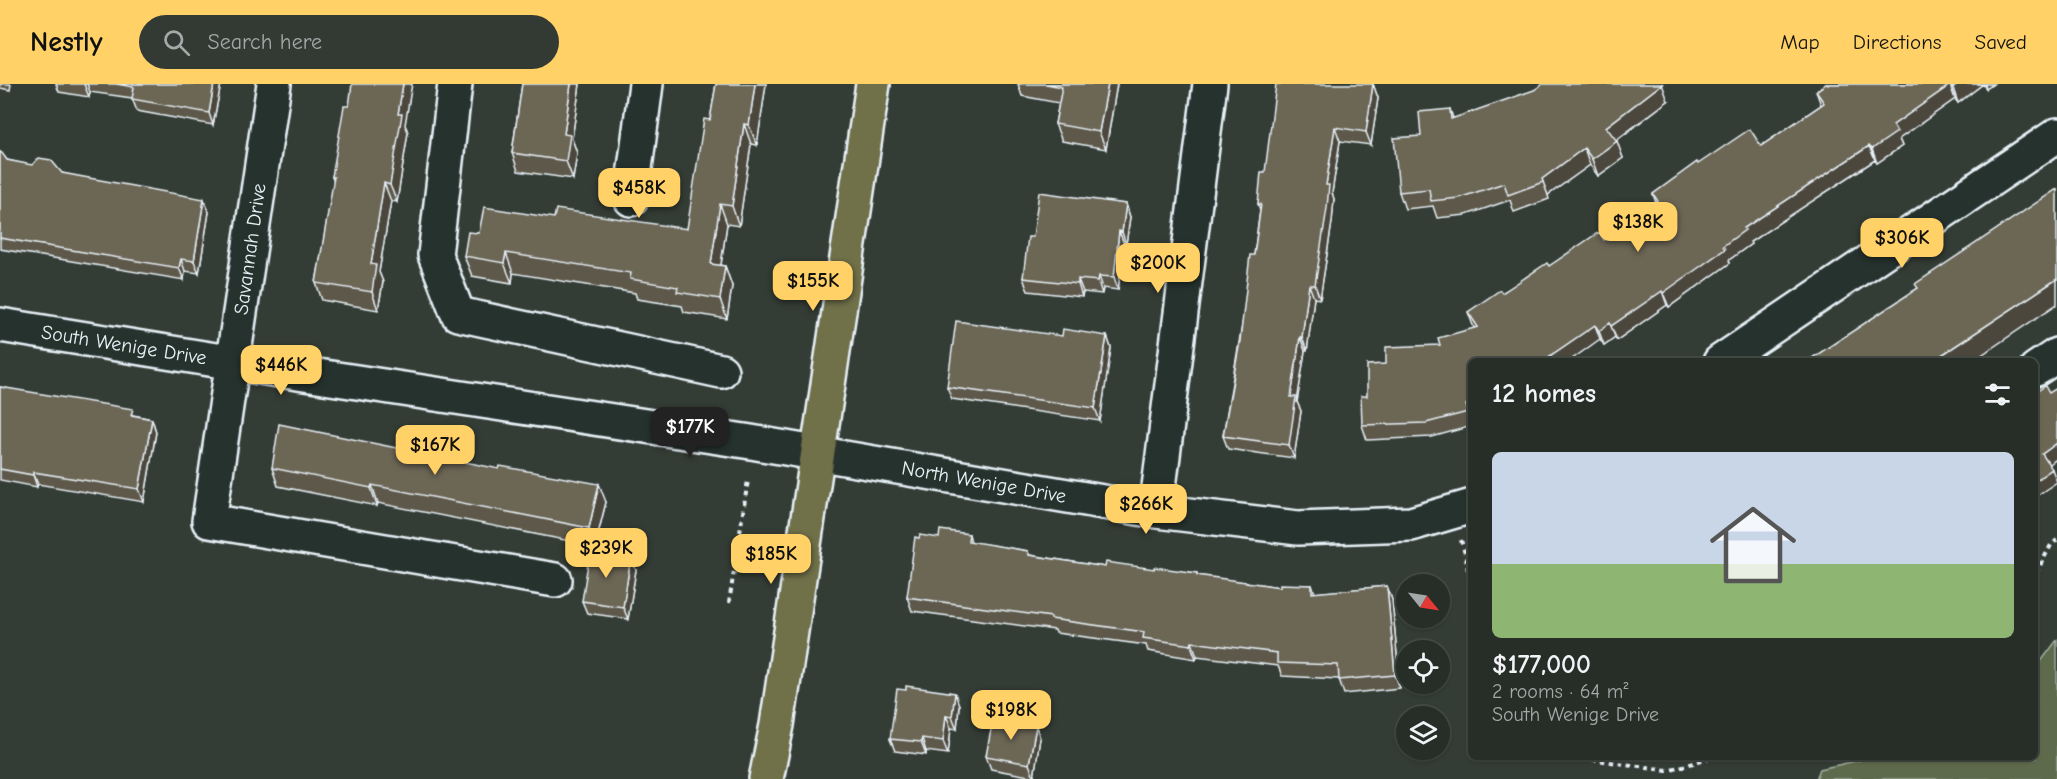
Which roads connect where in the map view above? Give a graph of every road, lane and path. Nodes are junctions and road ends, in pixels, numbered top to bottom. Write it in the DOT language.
graph roads {
  1 [pos="274,84"];
  2 [pos="455,84"];
  3 [pos="646,84"];
  4 [pos="873,84"];
  5 [pos="1210,84"];
  6 [pos="2057,135"];
  7 [pos="631,199"];
  8 [pos="0,325"];
  9 [pos="2057,356"];
  10 [pos="1726,358"];
  11 [pos="234,363"];
  12 [pos="2038,368"];
  13 [pos="721,371"];
  14 [pos="818,453"];
  15 [pos="748,480"];
  16 [pos="1462,509"];
  17 [pos="1156,511"];
  18 [pos="2057,540"];
  19 [pos="2038,569"];
  20 [pos="1468,571"];
  21 [pos="555,580"];
  22 [pos="729,603"];
  23 [pos="1597,760"];
  24 [pos="1702,760"];
  25 [pos="766,779"];
  1 -- 11 [label="street, Savannah Drive"];
  2 -- 13 [label="street"];
  3 -- 7 [label="street"];
  4 -- 14 [label="main road"];
  5 -- 17 [label="street"];
  6 -- 10 [label="street"];
  8 -- 11 [label="street, South Wenige Drive"];
  9 -- 12 [label="street"];
  11 -- 14 [label="street, South Wenige Drive"];
  11 -- 21 [label="street, Savannah Drive"];
  14 -- 17 [label="street, North Wenige Drive"];
  14 -- 25 [label="main road"];
  15 -- 22 [label="path"];
  16 -- 17 [label="street, North Wenige Drive"];
  16 -- 20 [label="path"];
  18 -- 19 [label="path"];
  23 -- 24 [label="path"];
}
